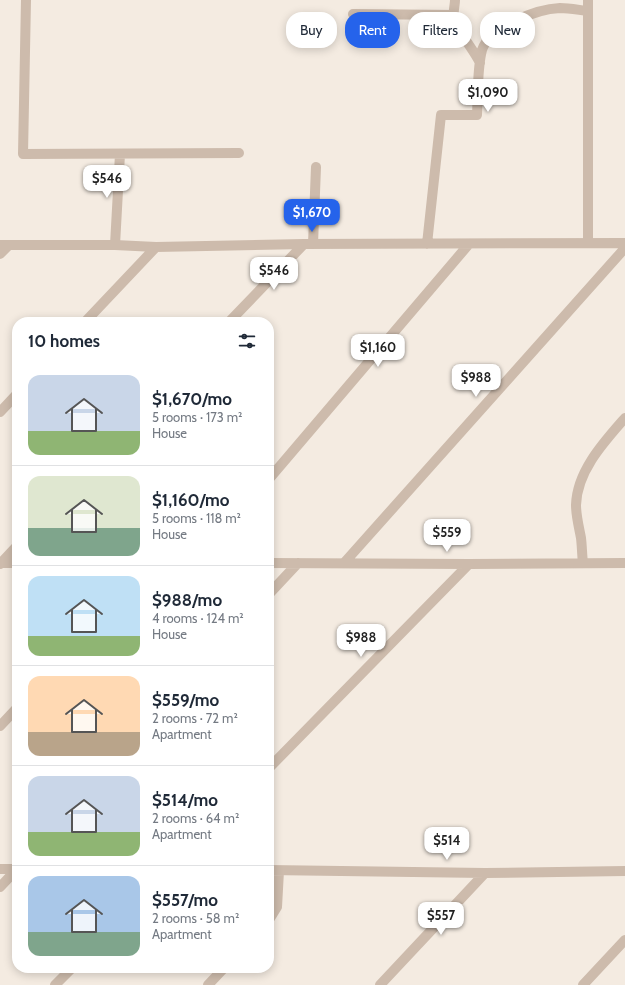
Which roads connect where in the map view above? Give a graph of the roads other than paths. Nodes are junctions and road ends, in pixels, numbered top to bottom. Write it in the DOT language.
graph roads {
  1 [pos="26,0"];
  2 [pos="455,0"];
  3 [pos="588,0"];
  4 [pos="588,11"];
  5 [pos="454,12"];
  6 [pos="472,48"];
  7 [pos="480,63"];
  8 [pos="239,153"];
  9 [pos="120,154"];
  10 [pos="316,167"];
  11 [pos="588,243"];
  12 [pos="625,243"];
  13 [pos="4,244"];
  14 [pos="308,244"];
  15 [pos="427,244"];
  16 [pos="470,244"];
  17 [pos="115,245"];
  18 [pos="156,247"];
  19 [pos="625,248"];
  20 [pos="0,254"];
  21 [pos="90,317"];
  22 [pos="235,317"];
  23 [pos="12,399"];
  24 [pos="0,412"];
  25 [pos="625,418"];
  26 [pos="274,473"];
  27 [pos="12,551"];
  28 [pos="0,563"];
  29 [pos="12,563"];
  30 [pos="274,563"];
  31 [pos="298,563"];
  32 [pos="344,563"];
  33 [pos="583,563"];
  34 [pos="625,563"];
  35 [pos="469,564"];
  36 [pos="274,589"];
  37 [pos="12,713"];
  38 [pos="0,726"];
  39 [pos="274,763"];
  40 [pos="0,869"];
  41 [pos="12,869"];
  42 [pos="274,871"];
  43 [pos="625,871"];
  44 [pos="485,872"];
  45 [pos="12,874"];
  46 [pos="0,887"];
  47 [pos="274,912"];
  48 [pos="625,940"];
  49 [pos="67,973"];
  50 [pos="219,973"];
  51 [pos="55,985"];
  52 [pos="208,985"];
  53 [pos="380,985"];
  54 [pos="583,985"];
  1 -- 9 [label="street"];
  2 -- 5 [label="street"];
  3 -- 4 [label="street"];
  4 -- 7 [label="street"];
  4 -- 11 [label="street"];
  6 -- 7 [label="street"];
  7 -- 15 [label="street"];
  8 -- 9 [label="street"];
  9 -- 17 [label="street"];
  10 -- 14 [label="street"];
  11 -- 12 [label="street"];
  11 -- 16 [label="street"];
  13 -- 17 [label="street"];
  13 -- 20 [label="street"];
  14 -- 15 [label="street"];
  14 -- 18 [label="street"];
  14 -- 22 [label="street"];
  15 -- 16 [label="street"];
  16 -- 26 [label="street"];
  17 -- 18 [label="street"];
  18 -- 21 [label="street"];
  19 -- 32 [label="street"];
  23 -- 24 [label="street"];
  25 -- 33 [label="street"];
  27 -- 28 [label="street"];
  28 -- 29 [label="street"];
  30 -- 31 [label="street"];
  31 -- 32 [label="street"];
  31 -- 36 [label="street"];
  32 -- 35 [label="street"];
  33 -- 34 [label="street"];
  33 -- 35 [label="street"];
  35 -- 39 [label="street"];
  37 -- 38 [label="street"];
  40 -- 41 [label="street"];
  42 -- 44 [label="street"];
  42 -- 47 [label="street"];
  43 -- 44 [label="street"];
  44 -- 53 [label="street"];
  45 -- 46 [label="street"];
  48 -- 54 [label="street"];
  49 -- 51 [label="street"];
  50 -- 52 [label="street"];
}
